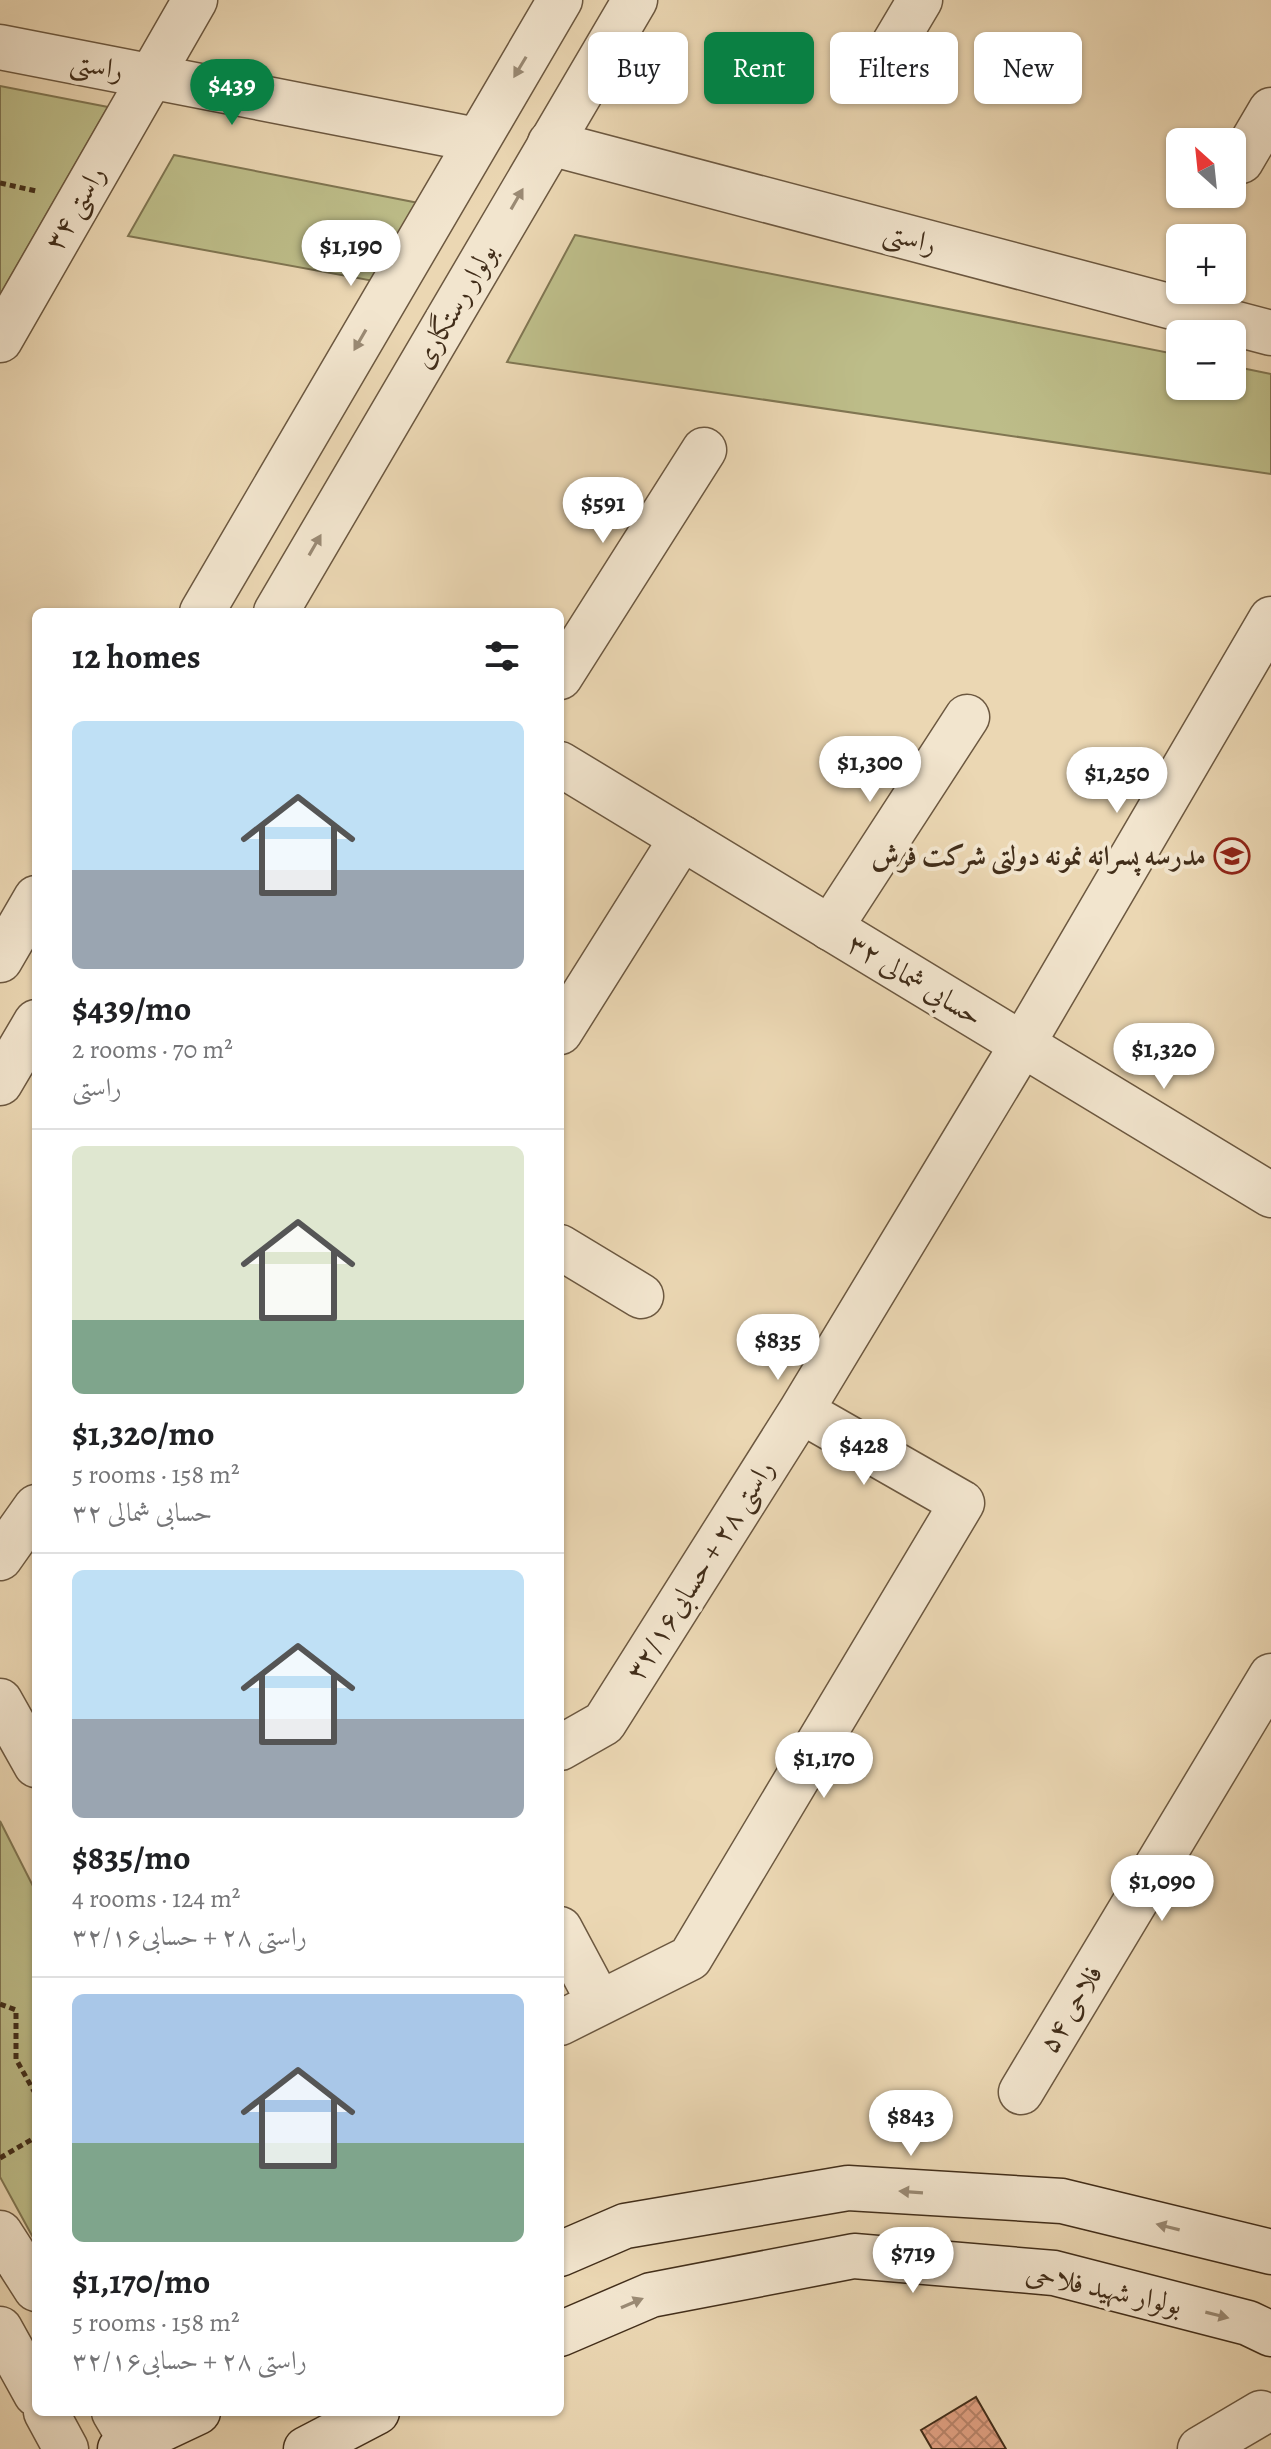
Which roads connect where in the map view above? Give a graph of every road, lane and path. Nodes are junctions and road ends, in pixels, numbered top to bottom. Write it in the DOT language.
graph roads {
  1 [pos="195,0"];
  2 [pos="560,0"];
  3 [pos="635,0"];
  4 [pos="920,0"];
  5 [pos="901,32"];
  6 [pos="0,47"];
  7 [pos="150,77"];
  8 [pos="1271,110"];
  9 [pos="477,140"];
  10 [pos="550,143"];
  11 [pos="1246,152"];
  12 [pos="1271,333"];
  13 [pos="0,340"];
  14 [pos="704,450"];
  15 [pos="204,608"];
  16 [pos="278,608"];
  17 [pos="1271,619"];
  18 [pos="564,671"];
  19 [pos="967,717"];
  20 [pos="564,766"];
  21 [pos="682,838"];
  22 [pos="32,905"];
  23 [pos="830,928"];
  24 [pos="0,960"];
  25 [pos="564,1026"];
  26 [pos="32,1029"];
  27 [pos="1022,1045"];
  28 [pos="0,1083"];
  29 [pos="1271,1195"];
  30 [pos="564,1249"];
  31 [pos="641,1296"];
  32 [pos="801,1411"];
  33 [pos="32,1513"];
  34 [pos="0,1558"];
  35 [pos="1271,1676"];
  36 [pos="0,1701"];
  37 [pos="1258,1727"];
  38 [pos="564,1746"];
  39 [pos="32,1758"];
  40 [pos="564,1936"];
  41 [pos="599,2002"];
  42 [pos="0,2004"];
  43 [pos="564,2021"];
  44 [pos="32,2088"];
  45 [pos="1021,2092"];
  46 [pos="32,2139"];
  47 [pos="0,2158"];
  48 [pos="564,2252"];
  49 [pos="1271,2252"];
  50 [pos="0,2329"];
  51 [pos="564,2332"];
  52 [pos="1271,2334"];
  53 [pos="32,2387"];
  54 [pos="1261,2413"];
  55 [pos="48,2416"];
  56 [pos="187,2416"];
  57 [pos="369,2416"];
  58 [pos="126,2438"];
  59 [pos="66,2449"];
  60 [pos="306,2449"];
  61 [pos="1200,2449"];
  1 -- 7 [label="street, راستی ۳۴"];
  2 -- 9 [label="street, one-way"];
  3 -- 10 [label="street, بولوار رستگاری"];
  4 -- 5 [label="street"];
  6 -- 7 [label="street, راستی"];
  7 -- 9 [label="street, راستی"];
  7 -- 13 [label="street, راستی ۳۴"];
  8 -- 11 [label="street"];
  9 -- 15 [label="street, one-way"];
  10 -- 12 [label="street, راستی"];
  16 -- 10 [label="street, بولوار رستگاری, one-way"];
  14 -- 18 [label="street"];
  17 -- 27 [label="street, راستی ۲۸ + حسابی۳۲/۱۶"];
  19 -- 23 [label="street"];
  20 -- 21 [label="street, حسابی شمالی ۳۲"];
  21 -- 23 [label="street, حسابی شمالی ۳۲"];
  21 -- 25 [label="street"];
  22 -- 24 [label="street"];
  23 -- 27 [label="street, حسابی شمالی ۳۲"];
  26 -- 28 [label="street"];
  27 -- 29 [label="street, حسابی شمالی ۳۲"];
  27 -- 32 [label="street, راستی ۲۸ + حسابی۳۲/۱۶"];
  30 -- 31 [label="street"];
  32 -- 38 [label="street, راستی ۲۸ + حسابی۳۲/۱۶"];
  32 -- 41 [label="street"];
  33 -- 34 [label="street"];
  35 -- 37 [label="street, فلاحی ۵۴"];
  36 -- 39 [label="street"];
  37 -- 45 [label="street, فلاحی ۵۴"];
  40 -- 41 [label="street"];
  41 -- 43 [label="street"];
  42 -- 44 [label="path"];
  46 -- 47 [label="path"];
  49 -- 48 [label="street, one-way"];
  50 -- 53 [label="street"];
  51 -- 52 [label="street, بولوار شهید فلاحی, one-way"];
  54 -- 61 [label="street"];
  55 -- 59 [label="street"];
  56 -- 58 [label="street"];
  57 -- 60 [label="street"];
}
